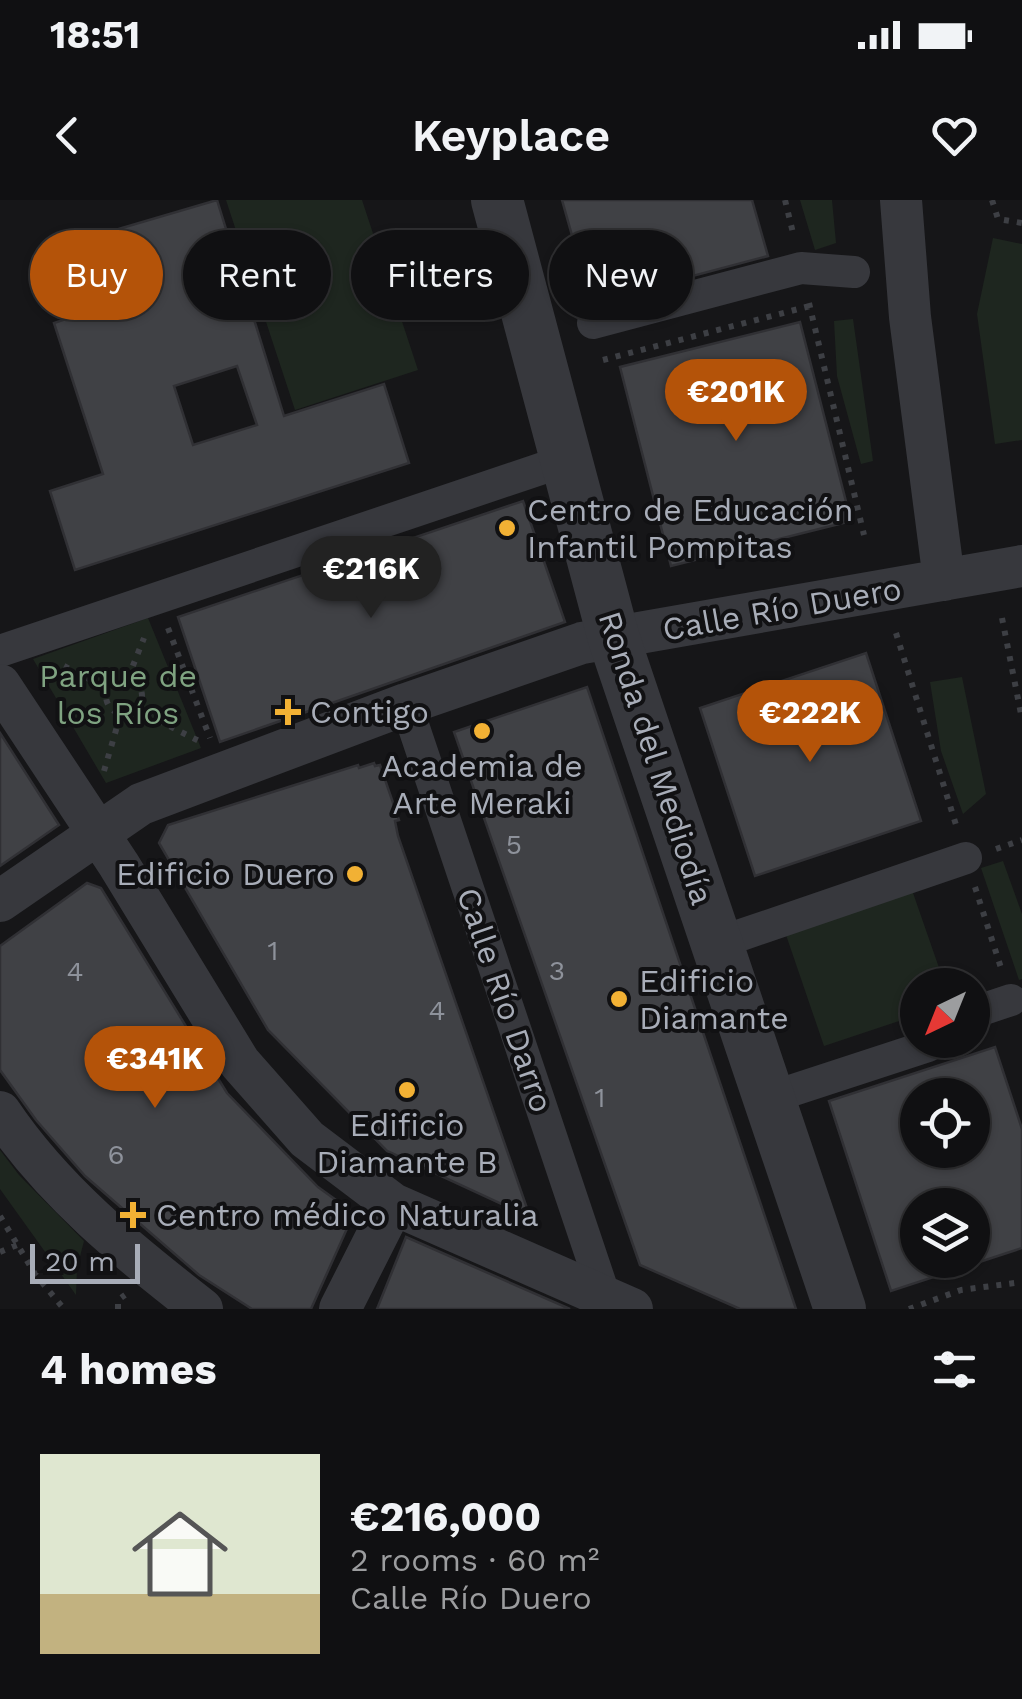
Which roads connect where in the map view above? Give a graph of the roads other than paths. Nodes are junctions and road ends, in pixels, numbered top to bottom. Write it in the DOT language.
graph roads {
  1 [pos="497,200"];
  2 [pos="901,200"];
  3 [pos="854,272"];
  4 [pos="593,323"];
  5 [pos="567,460"];
  6 [pos="1022,566"];
  7 [pos="944,580"];
  8 [pos="614,639"];
  9 [pos="0,651"];
  10 [pos="0,684"];
  11 [pos="406,704"];
  12 [pos="98,832"];
  13 [pos="966,858"];
  14 [pos="0,901"];
  15 [pos="738,936"];
  16 [pos="1011,1000"];
  17 [pos="990,1007"];
  18 [pos="900,1055"];
  19 [pos="769,1098"];
  20 [pos="0,1112"];
  21 [pos="393,1204"];
  22 [pos="619,1303"];
  23 [pos="202,1309"];
  24 [pos="340,1309"];
  25 [pos="840,1309"];
  1 -- 5 [label="street, Ronda del Mediodía"];
  2 -- 7 [label="street"];
  3 -- 4 [label="street"];
  5 -- 8 [label="street, Ronda del Mediodía"];
  5 -- 9 [label="street"];
  6 -- 7 [label="street, Calle Río Duero"];
  7 -- 8 [label="street, Calle Río Duero"];
  8 -- 11 [label="street, Calle Río Duero"];
  8 -- 19 [label="street, Ronda del Mediodía"];
  10 -- 12 [label="street"];
  11 -- 12 [label="street, Calle Río Duero"];
  11 -- 22 [label="street, Calle Río Darro"];
  12 -- 14 [label="street, Calle Río Duero"];
  12 -- 21 [label="street"];
  13 -- 15 [label="street"];
  16 -- 17 [label="street"];
  18 -- 19 [label="street"];
  19 -- 25 [label="street, Ronda del Mediodía"];
  20 -- 23 [label="street"];
  21 -- 22 [label="street"];
  21 -- 24 [label="street"];
}
